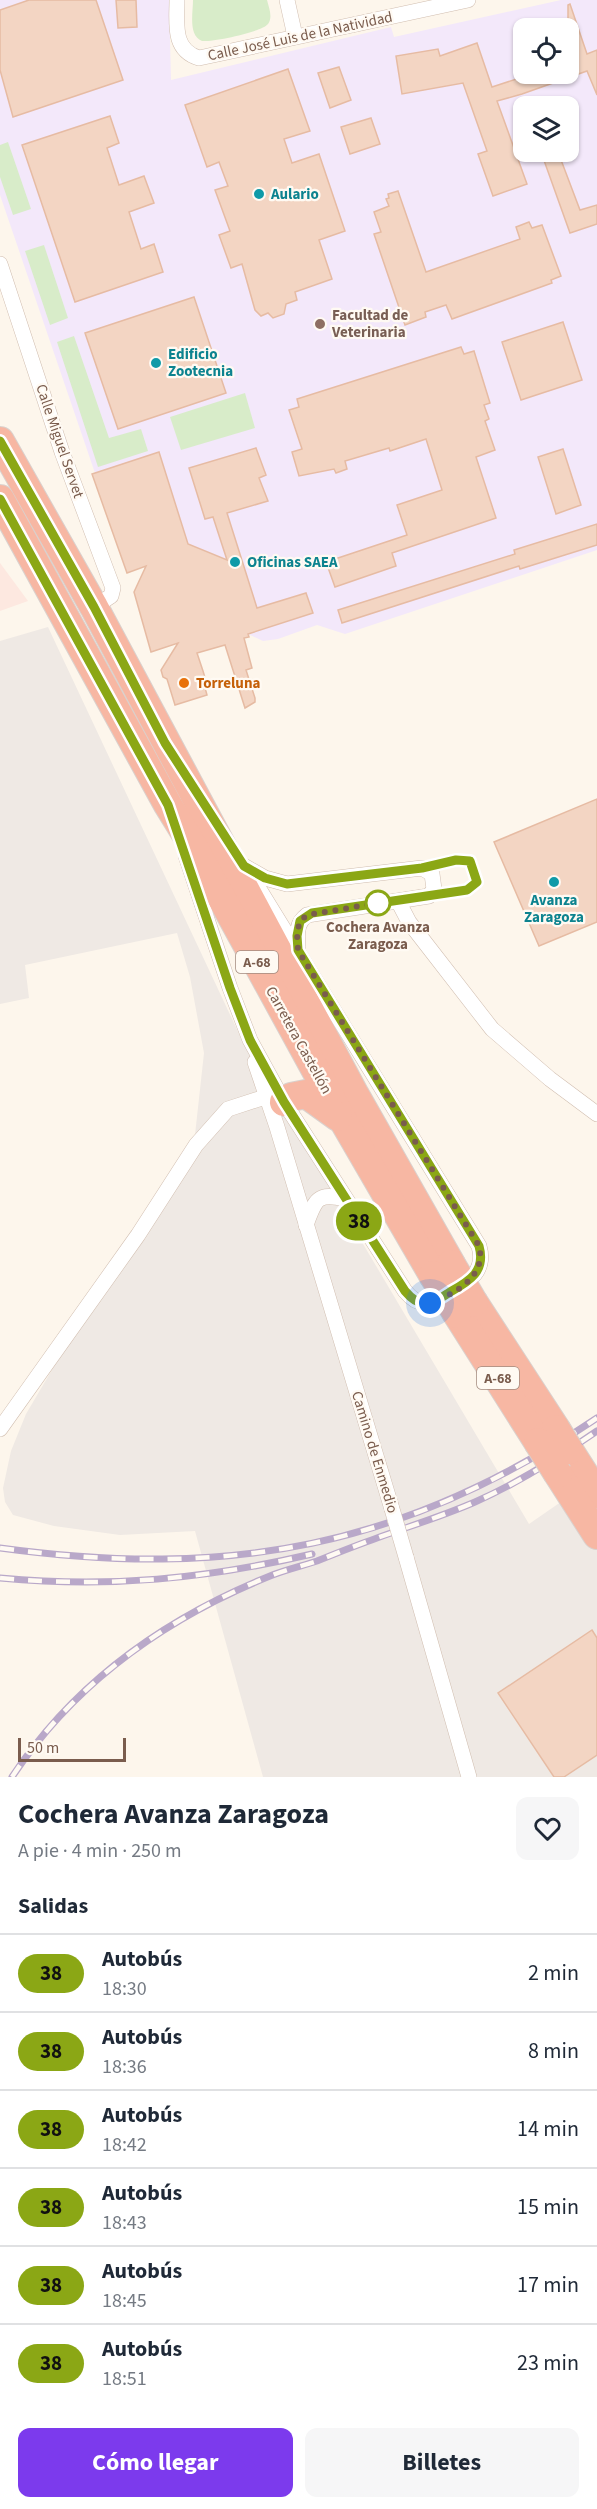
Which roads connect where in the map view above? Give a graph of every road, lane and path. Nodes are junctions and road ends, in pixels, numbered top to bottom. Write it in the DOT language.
graph roads {
  1 [pos="177,0"];
  2 [pos="287,0"];
  3 [pos="468,0"];
  4 [pos="295,36"];
  5 [pos="0,264"];
  6 [pos="0,441"];
  7 [pos="0,499"];
  8 [pos="94,607"];
  9 [pos="165,743"];
  10 [pos="168,805"];
  11 [pos="244,866"];
  12 [pos="398,901"];
  13 [pos="298,950"];
  14 [pos="275,1109"];
  15 [pos="597,1114"];
  16 [pos="343,1120"];
  17 [pos="345,1199"];
  18 [pos="306,1225"];
  19 [pos="442,1270"];
  20 [pos="0,1429"];
  21 [pos="568,1469"];
  22 [pos="597,1494"];
  23 [pos="597,1535"];
  24 [pos="469,1777"];
  1 -- 4 [label="street, Calle José Luis de la Natividad"];
  2 -- 4 [label="street"];
  3 -- 4 [label="street, Calle José Luis de la Natividad"];
  5 -- 8 [label="street, Calle Miguel Servet"];
  6 -- 8 [label="highway, Carretera Castellón / A-68"];
  7 -- 10 [label="highway, Carretera Castellón / A-68"];
  8 -- 9 [label="highway, Carretera Castellón / A-68"];
  9 -- 11 [label="street, Carretera Castellón"];
  9 -- 19 [label="highway, Carretera Castellón / A-68"];
  10 -- 14 [label="street, Camino de Enmedio"];
  10 -- 16 [label="highway, Carretera Castellón / A-68"];
  11 -- 12 [label="street"];
  11 -- 13 [label="street, Carretera Castellón"];
  12 -- 13 [label="street"];
  12 -- 15 [label="street"];
  13 -- 17 [label="street, Carretera Castellón"];
  14 -- 16 [label="highway"];
  14 -- 17 [label="street, Carretera Castellón"];
  14 -- 18 [label="street, Camino de Enmedio"];
  14 -- 20 [label="street"];
  16 -- 19 [label="highway, Carretera Castellón / A-68"];
  17 -- 18 [label="street"];
  18 -- 24 [label="street, Camino de Enmedio, bridge"];
  19 -- 21 [label="highway, Carretera Castellón / A-68, bridge"];
  21 -- 22 [label="highway, Carretera Castellón / A-68"];
  21 -- 23 [label="highway, Carretera Castellón / A-68"];
}
